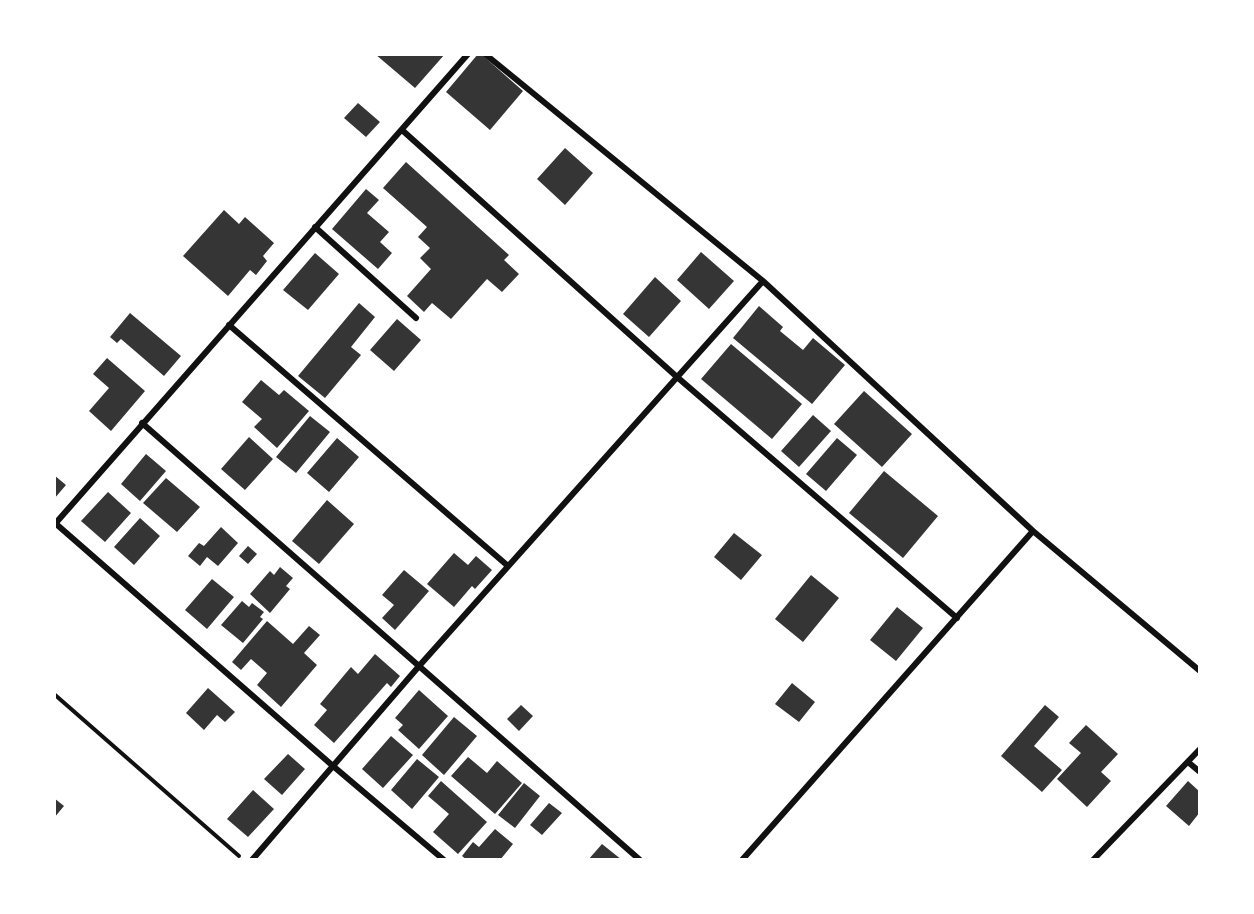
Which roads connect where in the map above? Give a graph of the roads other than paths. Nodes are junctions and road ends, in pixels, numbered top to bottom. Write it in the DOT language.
graph roads {
  1 [pos="468,54"];
  2 [pos="484,54"];
  3 [pos="402,130"];
  4 [pos="315,227"];
  5 [pos="763,281"];
  6 [pos="416,318"];
  7 [pos="229,325"];
  8 [pos="677,377"];
  9 [pos="142,423"];
  10 [pos="55,524"];
  11 [pos="1033,531"];
  12 [pos="508,566"];
  13 [pos="957,618"];
  14 [pos="420,665"];
  15 [pos="1200,671"];
  16 [pos="1200,749"];
  17 [pos="1188,762"];
  18 [pos="333,766"];
  19 [pos="1200,772"];
  20 [pos="252,860"];
  21 [pos="444,860"];
  22 [pos="640,860"];
  23 [pos="742,860"];
  24 [pos="1093,860"];
  1 -- 3 [label="street"];
  2 -- 5 [label="street"];
  3 -- 4 [label="street"];
  3 -- 8 [label="street"];
  4 -- 6 [label="street"];
  4 -- 7 [label="street"];
  5 -- 8 [label="street"];
  5 -- 11 [label="street"];
  7 -- 9 [label="street"];
  7 -- 12 [label="street"];
  8 -- 12 [label="street"];
  8 -- 13 [label="street"];
  9 -- 10 [label="street"];
  9 -- 14 [label="street"];
  10 -- 18 [label="street"];
  11 -- 13 [label="street"];
  11 -- 15 [label="street"];
  12 -- 14 [label="street"];
  13 -- 23 [label="street"];
  14 -- 18 [label="street"];
  14 -- 22 [label="street"];
  16 -- 17 [label="street"];
  17 -- 19 [label="street"];
  17 -- 24 [label="street"];
  18 -- 20 [label="street"];
  18 -- 21 [label="street"];
}
